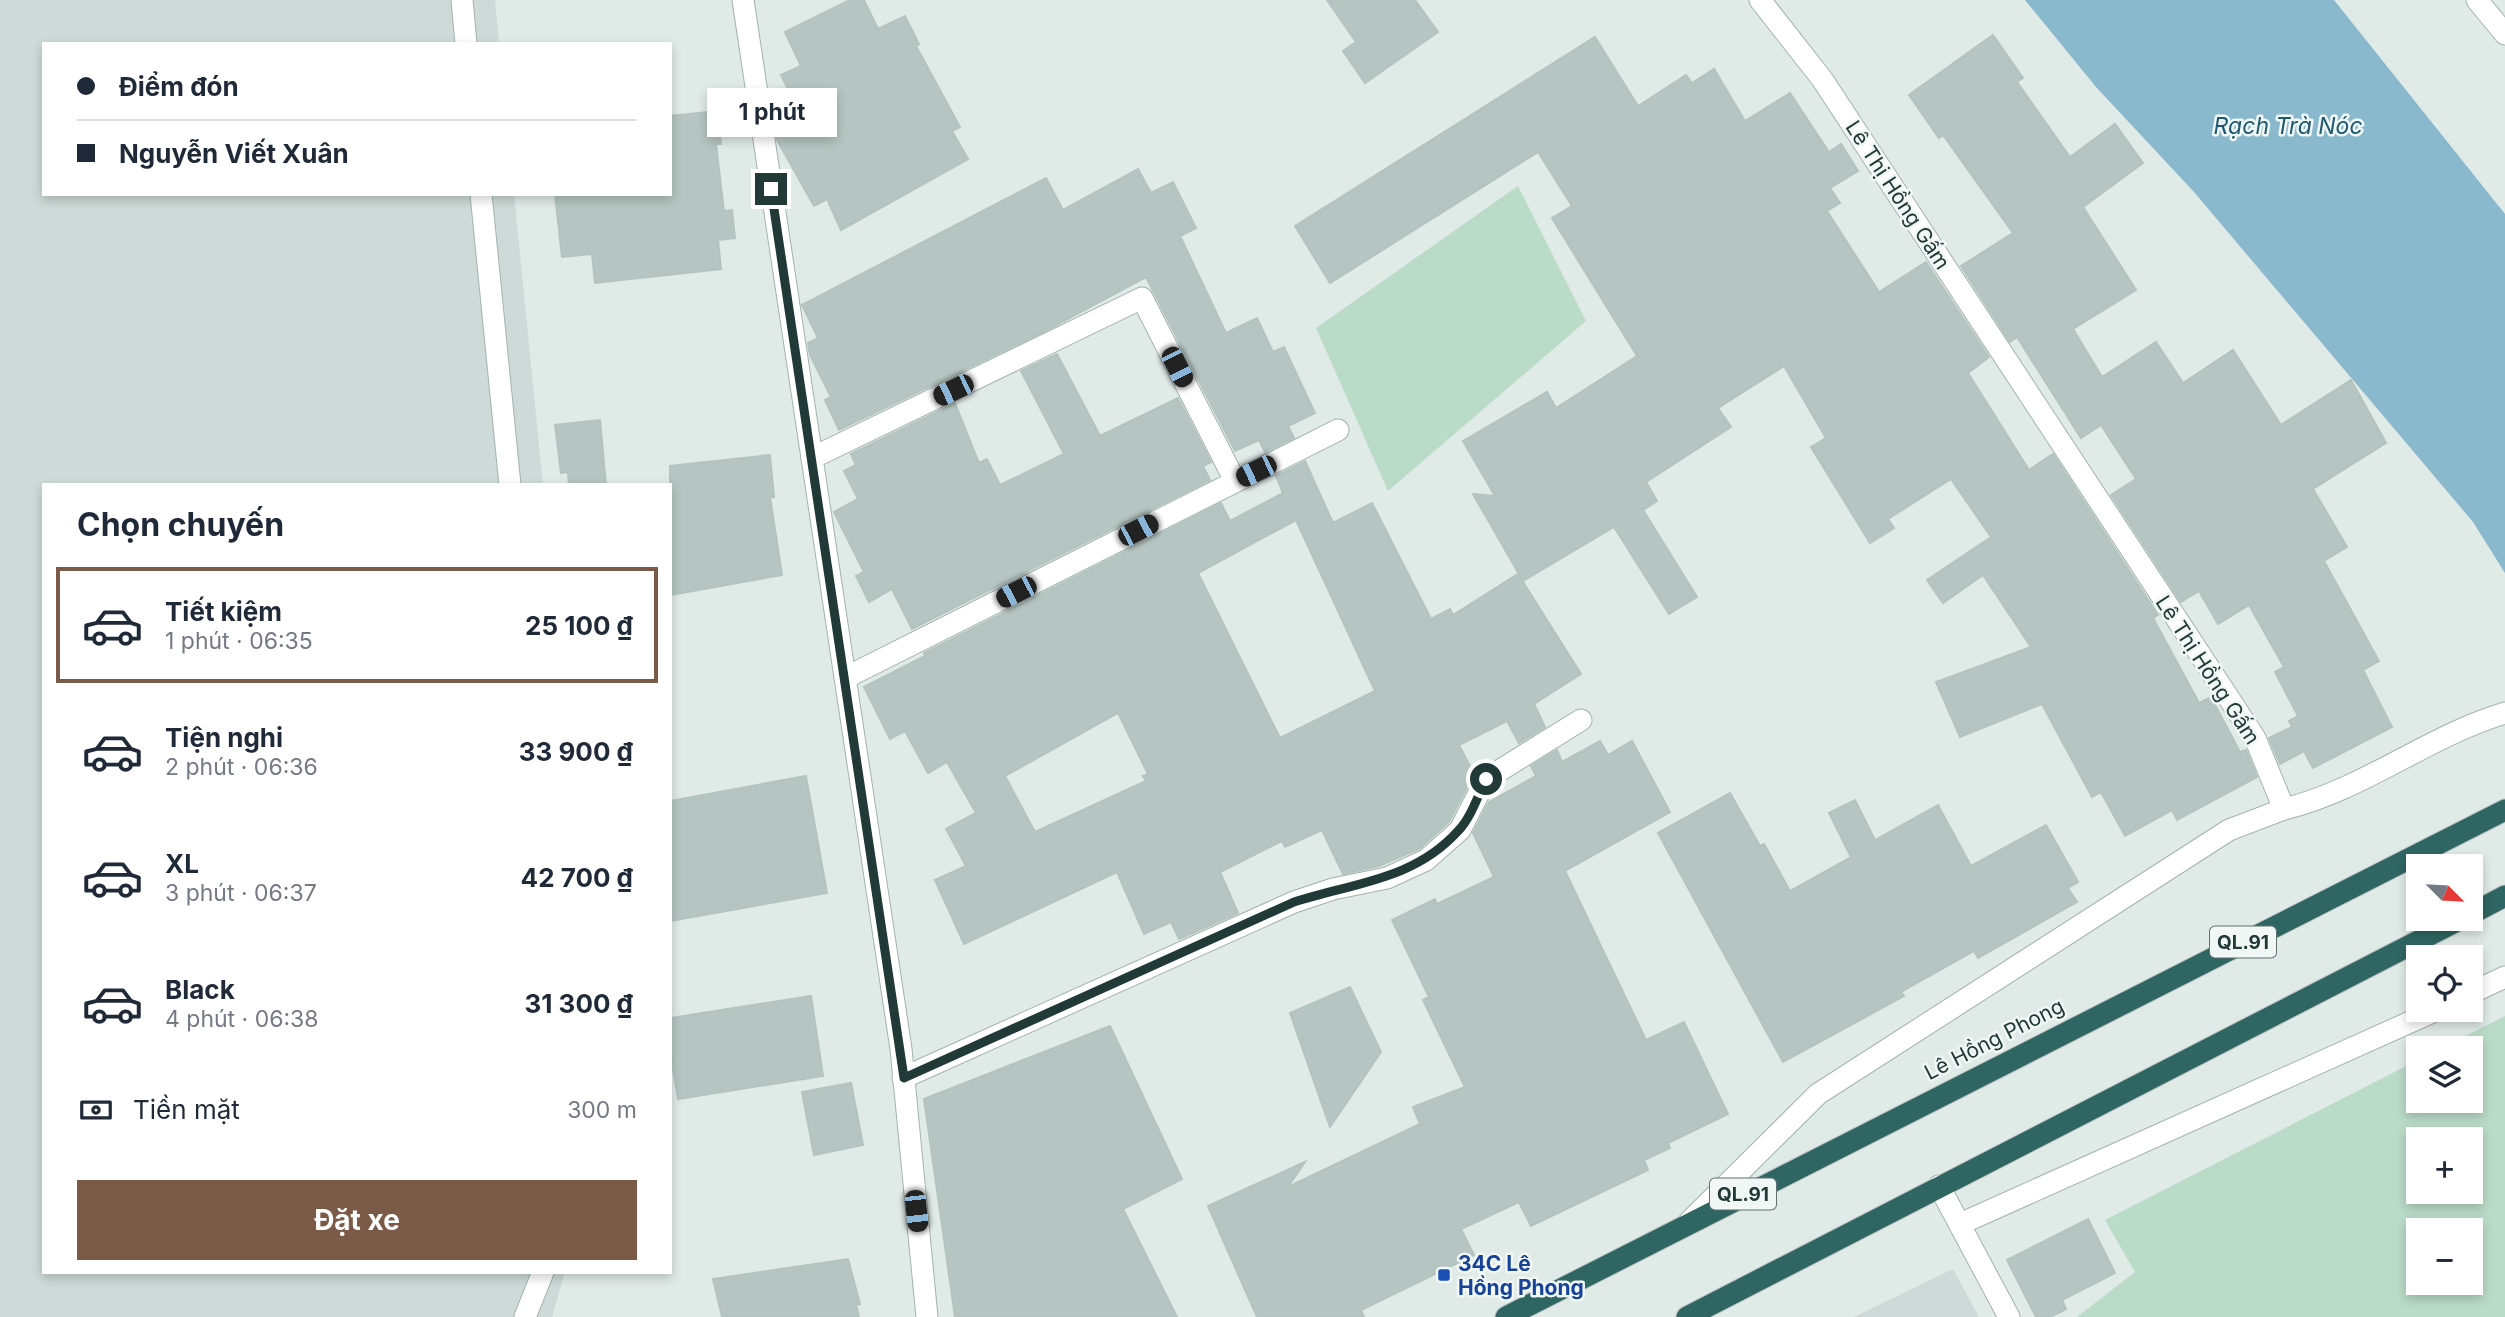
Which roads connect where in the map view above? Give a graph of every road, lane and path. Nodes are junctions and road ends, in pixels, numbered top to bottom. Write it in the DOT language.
graph roads {
  1 [pos="462,0"];
  2 [pos="743,0"];
  3 [pos="1760,0"];
  4 [pos="2477,0"];
  5 [pos="2505,34"];
  6 [pos="466,42"];
  7 [pos="481,196"];
  8 [pos="1338,430"];
  9 [pos="812,458"];
  10 [pos="1235,481"];
  11 [pos="510,483"];
  12 [pos="845,678"];
  13 [pos="2505,713"];
  14 [pos="1581,720"];
  15 [pos="2284,809"];
  16 [pos="2505,810"];
  17 [pos="2505,896"];
  18 [pos="2483,908"];
  19 [pos="2437,931"];
  20 [pos="2505,977"];
  21 [pos="2483,987"];
  22 [pos="2410,1022"];
  23 [pos="904,1078"];
  24 [pos="1939,1186"];
  25 [pos="1688,1223"];
  26 [pos="1960,1224"];
  27 [pos="542,1274"];
  28 [pos="525,1317"];
  29 [pos="927,1317"];
  30 [pos="1506,1317"];
  31 [pos="1687,1317"];
  32 [pos="2009,1317"];
  1 -- 6 [label="street"];
  2 -- 9 [label="street"];
  3 -- 15 [label="street, Lê Thị Hồng Gấm"];
  4 -- 5 [label="street"];
  7 -- 11 [label="street"];
  8 -- 10 [label="street"];
  9 -- 10 [label="street"];
  9 -- 12 [label="street"];
  10 -- 12 [label="street"];
  12 -- 23 [label="street"];
  13 -- 15 [label="street"];
  14 -- 23 [label="street"];
  15 -- 25 [label="street"];
  16 -- 25 [label="highway, Lê Hồng Phong / QL.91"];
  17 -- 18 [label="highway"];
  19 -- 24 [label="highway"];
  20 -- 21 [label="street"];
  22 -- 26 [label="street"];
  23 -- 29 [label="street"];
  24 -- 26 [label="street"];
  24 -- 31 [label="highway"];
  25 -- 30 [label="highway, Lê Hồng Phong / QL.91"];
  26 -- 32 [label="street"];
  27 -- 28 [label="street"];
}
